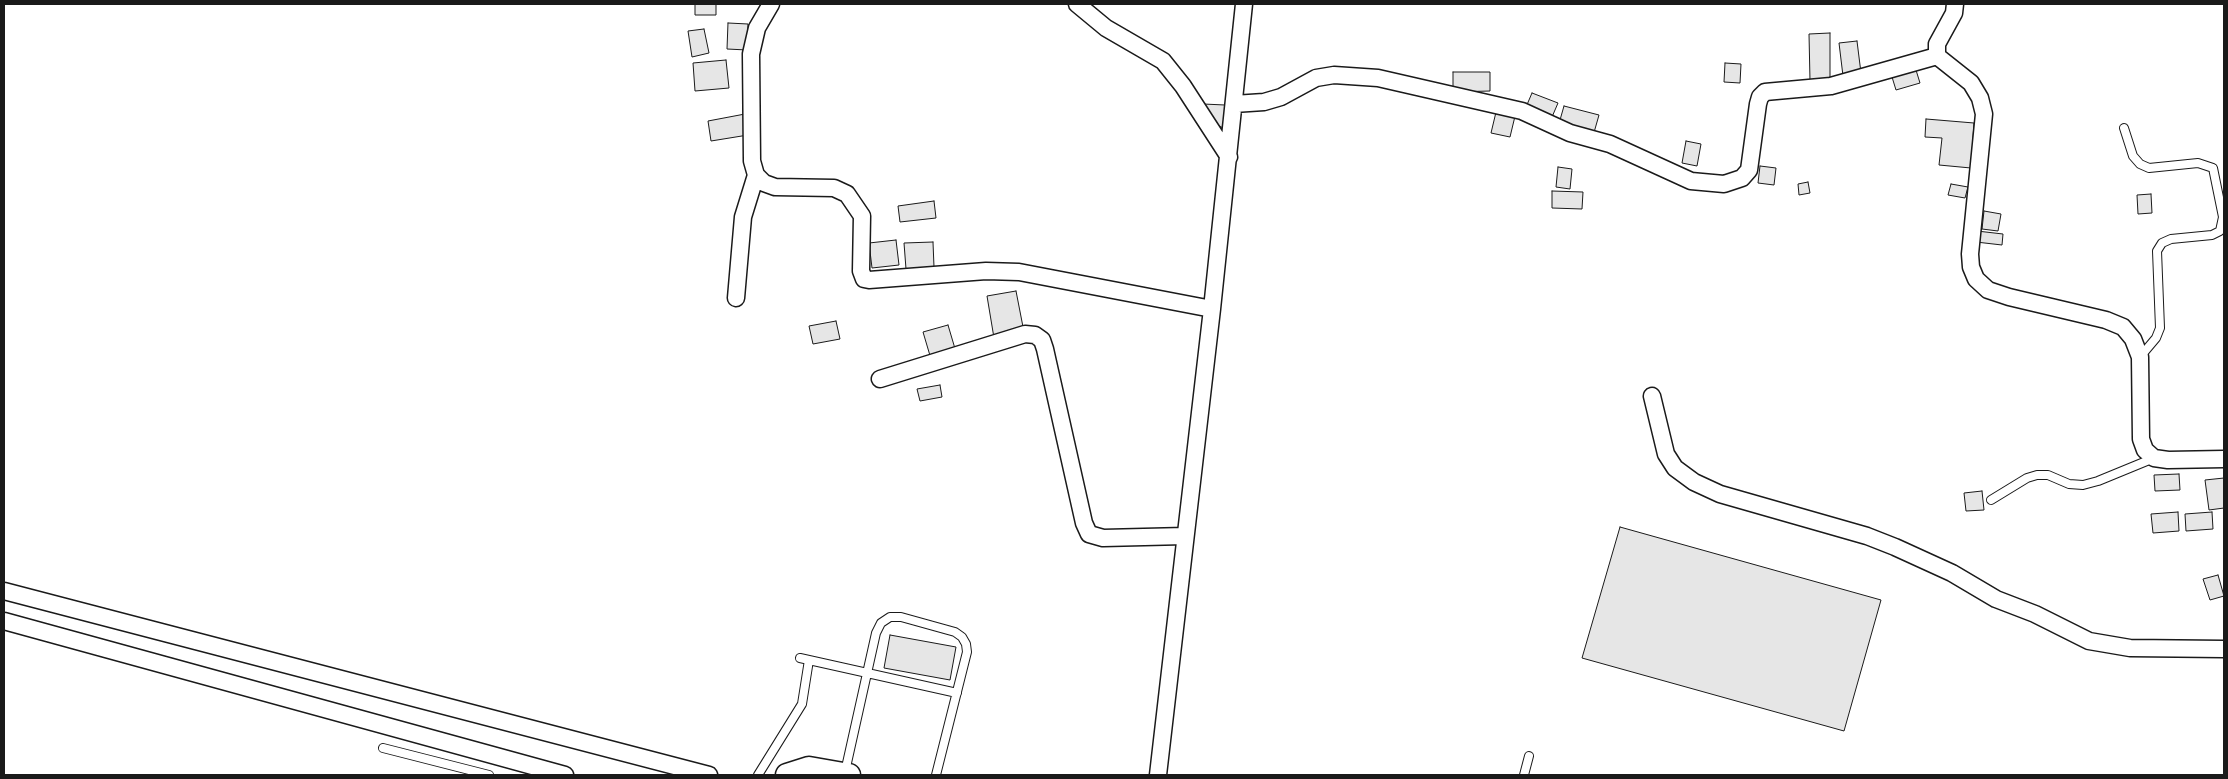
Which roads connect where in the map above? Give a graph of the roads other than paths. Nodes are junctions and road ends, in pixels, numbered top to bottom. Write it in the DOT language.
graph roads {
  1 [pos="771,4"];
  2 [pos="1077,4"];
  3 [pos="1244,4"];
  4 [pos="1955,4"];
  5 [pos="1937,56"];
  6 [pos="1234,104"];
  7 [pos="2124,128"];
  8 [pos="1228,157"];
  9 [pos="756,176"];
  10 [pos="736,298"];
  11 [pos="1212,309"];
  12 [pos="2140,357"];
  13 [pos="880,379"];
  14 [pos="1652,396"];
  15 [pos="2154,458"];
  16 [pos="2224,459"];
  17 [pos="1991,500"];
  18 [pos="1185,536"];
  19 [pos="4,591"];
  20 [pos="4,620"];
  21 [pos="2224,649"];
  22 [pos="800,658"];
  23 [pos="809,660"];
  24 [pos="866,672"];
  25 [pos="957,693"];
  26 [pos="384,748"];
  27 [pos="1529,756"];
  28 [pos="489,775"];
  29 [pos="565,775"];
  30 [pos="708,775"];
  31 [pos="758,775"];
  32 [pos="787,775"];
  33 [pos="847,775"];
  34 [pos="936,775"];
  35 [pos="1158,775"];
  36 [pos="1524,775"];
  1 -- 9 [label="street"];
  2 -- 8 [label="street"];
  3 -- 6 [label="street"];
  4 -- 5 [label="street"];
  5 -- 6 [label="street"];
  5 -- 12 [label="street"];
  6 -- 8 [label="street"];
  7 -- 12 [label="lane"];
  8 -- 11 [label="street"];
  9 -- 10 [label="street"];
  9 -- 11 [label="street"];
  11 -- 18 [label="street"];
  12 -- 15 [label="street"];
  13 -- 18 [label="street"];
  14 -- 21 [label="street"];
  15 -- 16 [label="street"];
  15 -- 17 [label="lane"];
  18 -- 35 [label="street"];
  19 -- 30 [label="street"];
  20 -- 29 [label="street"];
  22 -- 23 [label="lane"];
  23 -- 24 [label="lane"];
  23 -- 31 [label="lane"];
  24 -- 25 [label="lane"];
  24 -- 25 [label="lane"];
  24 -- 33 [label="lane"];
  25 -- 34 [label="lane"];
  26 -- 28 [label="lane"];
  27 -- 36 [label="lane"];
  32 -- 33 [label="street"];
}
